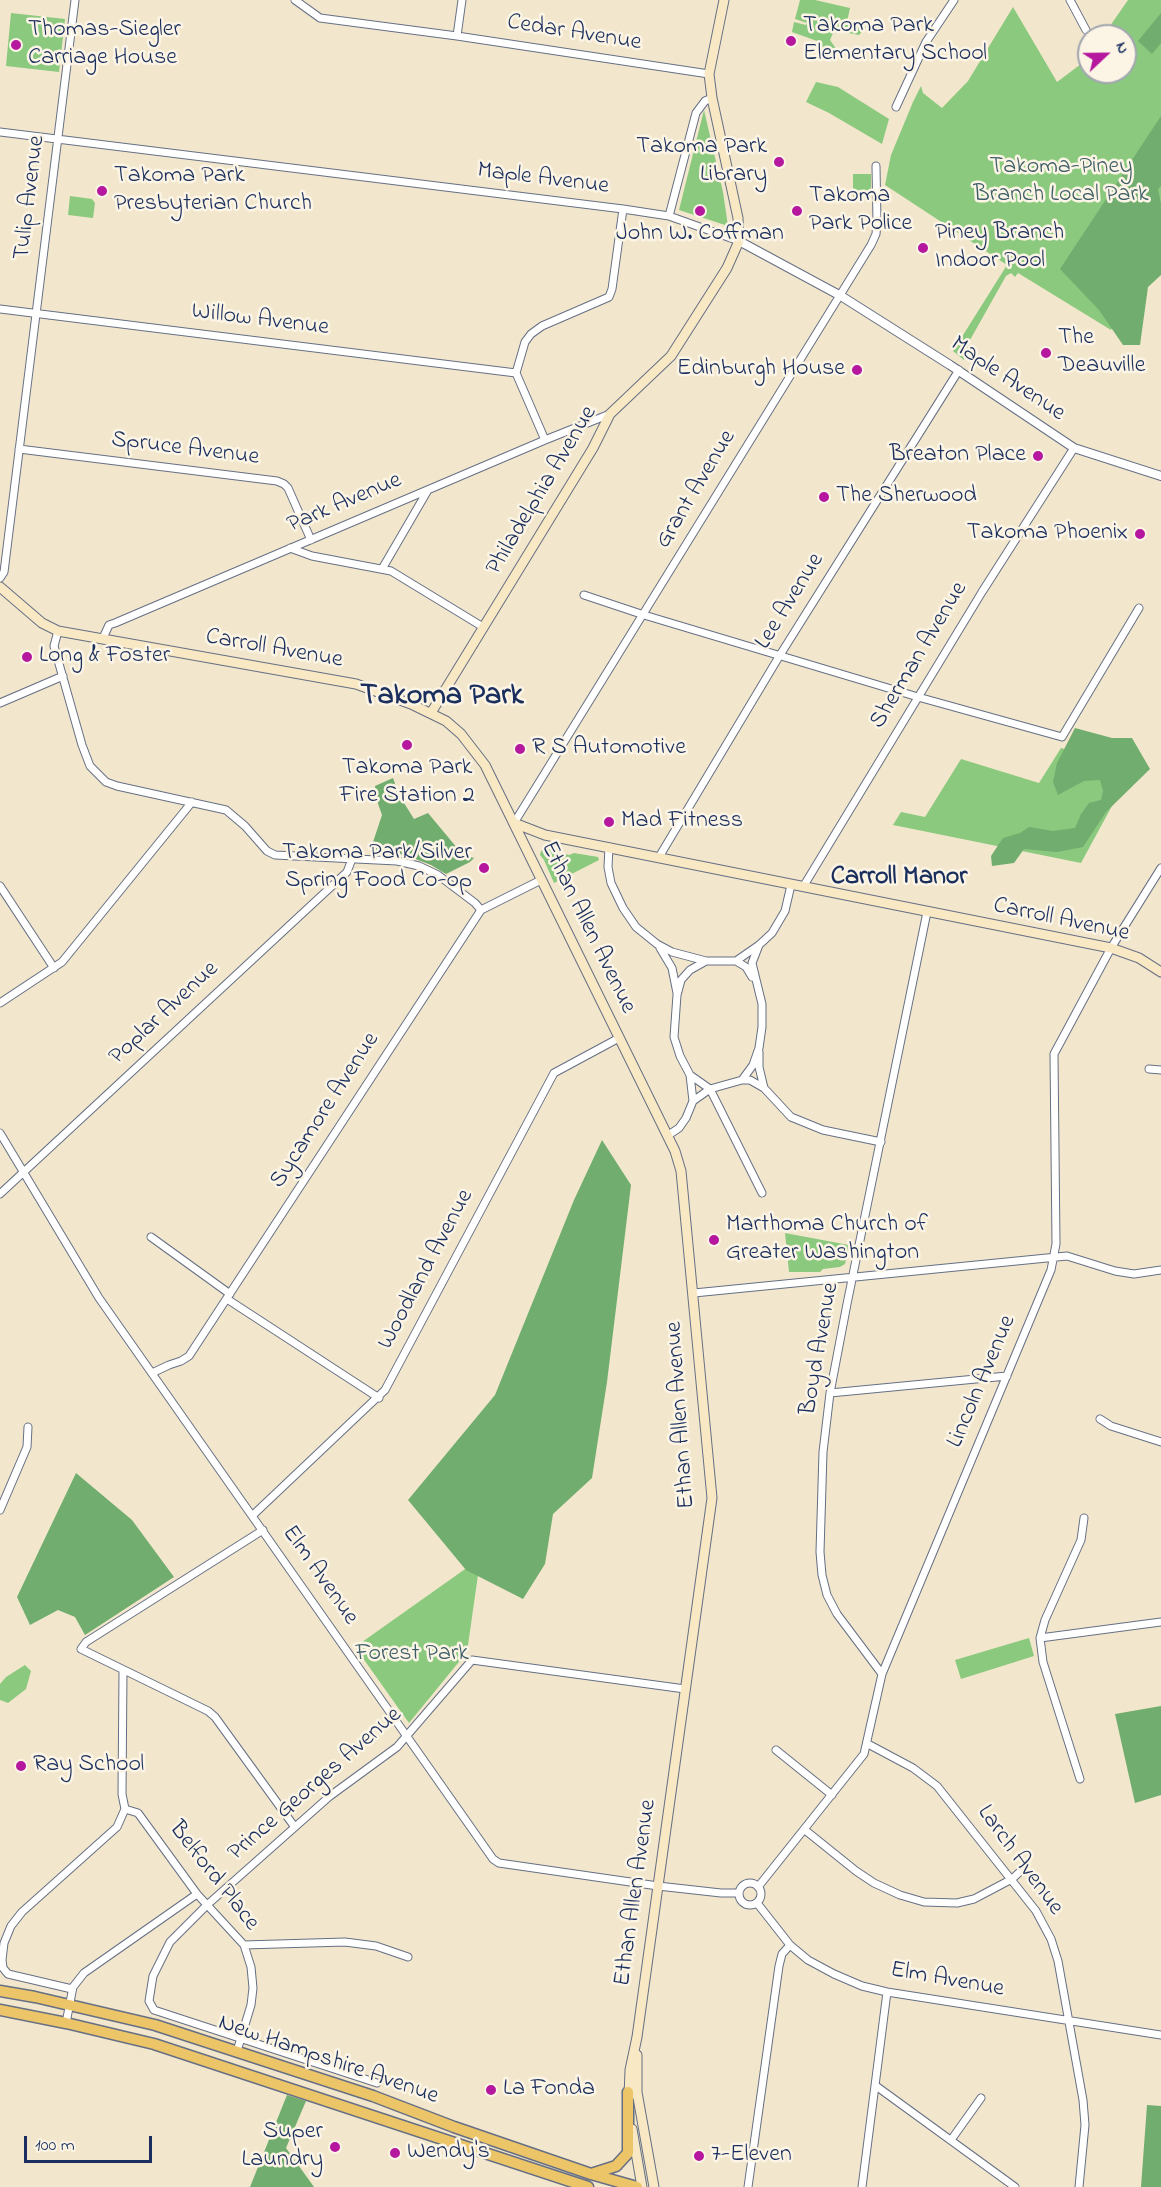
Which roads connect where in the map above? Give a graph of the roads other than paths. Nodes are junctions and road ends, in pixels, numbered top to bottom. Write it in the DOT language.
graph roads {
  1 [pos="75,0"];
  2 [pos="295,0"];
  3 [pos="462,0"];
  4 [pos="724,0"];
  5 [pos="954,0"];
  6 [pos="1070,0"];
  7 [pos="1083,24"];
  8 [pos="457,36"];
  9 [pos="709,74"];
  10 [pos="712,98"];
  11 [pos="896,107"];
  12 [pos="0,132"];
  13 [pos="58,139"];
  14 [pos="876,166"];
  15 [pos="623,209"];
  16 [pos="669,216"];
  17 [pos="739,240"];
  18 [pos="841,296"];
  19 [pos="0,309"];
  20 [pos="36,313"];
  21 [pos="959,370"];
  22 [pos="516,373"];
  23 [pos="610,414"];
  24 [pos="545,440"];
  25 [pos="1074,448"];
  26 [pos="19,449"];
  27 [pos="1161,476"];
  28 [pos="428,490"];
  29 [pos="310,540"];
  30 [pos="290,548"];
  31 [pos="382,569"];
  32 [pos="0,578"];
  33 [pos="0,587"];
  34 [pos="584,595"];
  35 [pos="1139,608"];
  36 [pos="644,615"];
  37 [pos="483,627"];
  38 [pos="57,631"];
  39 [pos="103,638"];
  40 [pos="780,655"];
  41 [pos="63,675"];
  42 [pos="918,697"];
  43 [pos="0,703"];
  44 [pos="431,713"];
  45 [pos="192,802"];
  46 [pos="514,823"];
  47 [pos="609,847"];
  48 [pos="659,857"];
  49 [pos="352,859"];
  50 [pos="1161,868"];
  51 [pos="541,880"];
  52 [pos="791,885"];
  53 [pos="0,886"];
  54 [pos="803,887"];
  55 [pos="481,910"];
  56 [pos="927,912"];
  57 [pos="657,944"];
  58 [pos="759,945"];
  59 [pos="1112,948"];
  60 [pos="706,961"];
  61 [pos="736,961"];
  62 [pos="54,968"];
  63 [pos="1161,972"];
  64 [pos="755,982"];
  65 [pos="677,995"];
  66 [pos="0,1003"];
  67 [pos="619,1038"];
  68 [pos="759,1048"];
  69 [pos="1149,1069"];
  70 [pos="1161,1070"];
  71 [pos="690,1075"];
  72 [pos="742,1080"];
  73 [pos="713,1088"];
  74 [pos="764,1088"];
  75 [pos="693,1101"];
  76 [pos="0,1133"];
  77 [pos="667,1136"];
  78 [pos="881,1142"];
  79 [pos="23,1172"];
  80 [pos="762,1193"];
  81 [pos="0,1194"];
  82 [pos="151,1237"];
  83 [pos="1053,1257"];
  84 [pos="1161,1270"];
  85 [pos="853,1277"];
  86 [pos="694,1293"];
  87 [pos="228,1297"];
  88 [pos="152,1373"];
  89 [pos="1007,1376"];
  90 [pos="830,1393"];
  91 [pos="379,1398"];
  92 [pos="1100,1419"];
  93 [pos="28,1427"];
  94 [pos="1161,1442"];
  95 [pos="0,1510"];
  96 [pos="253,1515"];
  97 [pos="1084,1518"];
  98 [pos="263,1530"];
  99 [pos="1161,1622"];
  100 [pos="1040,1638"];
  101 [pos="123,1671"];
  102 [pos="882,1674"];
  103 [pos="685,1689"];
  104 [pos="408,1737"];
  105 [pos="867,1744"];
  106 [pos="776,1750"];
  107 [pos="1080,1779"];
  108 [pos="832,1796"];
  109 [pos="125,1809"];
  110 [pos="294,1827"];
  111 [pos="805,1830"];
  112 [pos="1024,1868"];
  113 [pos="1012,1879"];
  114 [pos="658,1886"];
  115 [pos="758,1887"];
  116 [pos="739,1893"];
  117 [pos="197,1894"];
  118 [pos="757,1903"];
  119 [pos="207,1905"];
  120 [pos="244,1945"];
  121 [pos="790,1945"];
  122 [pos="408,1957"];
  123 [pos="72,1989"];
  124 [pos="0,1990"];
  125 [pos="887,1992"];
  126 [pos="70,2005"];
  127 [pos="0,2010"];
  128 [pos="1069,2020"];
  129 [pos="66,2023"];
  130 [pos="1161,2035"];
  131 [pos="637,2037"];
  132 [pos="242,2039"];
  133 [pos="237,2051"];
  134 [pos="377,2083"];
  135 [pos="876,2086"];
  136 [pos="628,2092"];
  137 [pos="981,2098"];
  138 [pos="951,2140"];
  139 [pos="591,2174"];
  140 [pos="588,2187"];
  141 [pos="640,2187"];
  142 [pos="654,2187"];
  143 [pos="748,2187"];
  144 [pos="862,2187"];
  145 [pos="1015,2187"];
  146 [pos="1079,2187"];
  1 -- 13 [label="street, Tulip Avenue"];
  2 -- 8 [label="street, Cedar Avenue"];
  3 -- 8 [label="street"];
  4 -- 9 [label="main road, Philadelphia Avenue"];
  5 -- 11 [label="street"];
  6 -- 7 [label="street"];
  8 -- 9 [label="street, Cedar Avenue"];
  9 -- 10 [label="main road, Philadelphia Avenue"];
  10 -- 16 [label="street"];
  10 -- 17 [label="main road, Philadelphia Avenue"];
  12 -- 13 [label="street, Maple Avenue"];
  13 -- 15 [label="street, Maple Avenue"];
  13 -- 20 [label="street, Tulip Avenue"];
  14 -- 18 [label="street, Grant Avenue"];
  15 -- 16 [label="street, Maple Avenue"];
  15 -- 22 [label="street"];
  16 -- 17 [label="street, Maple Avenue"];
  17 -- 18 [label="street, Maple Avenue"];
  17 -- 23 [label="main road, Philadelphia Avenue"];
  18 -- 21 [label="street, Maple Avenue"];
  18 -- 36 [label="street, Grant Avenue"];
  19 -- 20 [label="street, Willow Avenue"];
  20 -- 22 [label="street, Willow Avenue"];
  20 -- 26 [label="street, Tulip Avenue"];
  21 -- 25 [label="street, Maple Avenue"];
  21 -- 40 [label="street, Lee Avenue"];
  22 -- 24 [label="street"];
  23 -- 24 [label="street, Park Avenue"];
  23 -- 37 [label="main road, Philadelphia Avenue"];
  24 -- 28 [label="street, Park Avenue"];
  25 -- 27 [label="street, Maple Avenue"];
  25 -- 42 [label="street, Sherman Avenue"];
  26 -- 29 [label="street, Spruce Avenue"];
  26 -- 32 [label="street, Tulip Avenue"];
  28 -- 29 [label="street, Park Avenue"];
  28 -- 31 [label="street"];
  29 -- 30 [label="street, Park Avenue"];
  30 -- 31 [label="street"];
  30 -- 39 [label="street, Park Avenue"];
  31 -- 37 [label="street"];
  33 -- 38 [label="main road, Carroll Avenue"];
  34 -- 36 [label="street"];
  35 -- 42 [label="street"];
  36 -- 40 [label="street"];
  36 -- 46 [label="street, Grant Avenue"];
  37 -- 44 [label="main road, Philadelphia Avenue"];
  38 -- 39 [label="main road, Carroll Avenue"];
  38 -- 41 [label="street"];
  39 -- 44 [label="main road, Carroll Avenue"];
  40 -- 42 [label="street"];
  40 -- 48 [label="street, Lee Avenue"];
  41 -- 43 [label="street"];
  41 -- 45 [label="street"];
  42 -- 54 [label="street, Sherman Avenue"];
  44 -- 46 [label="main road, Carroll Avenue"];
  45 -- 49 [label="street"];
  45 -- 62 [label="street"];
  46 -- 47 [label="main road, Carroll Avenue"];
  46 -- 51 [label="main road, Ethan Allen Avenue"];
  47 -- 48 [label="main road, Carroll Avenue"];
  47 -- 57 [label="street"];
  48 -- 52 [label="main road, Carroll Avenue"];
  49 -- 55 [label="street"];
  49 -- 79 [label="street, Poplar Avenue"];
  50 -- 59 [label="street, Lincoln Avenue"];
  51 -- 55 [label="street"];
  51 -- 67 [label="main road, Ethan Allen Avenue"];
  52 -- 54 [label="main road, Carroll Avenue"];
  52 -- 58 [label="street"];
  53 -- 62 [label="street"];
  54 -- 56 [label="main road, Carroll Avenue"];
  55 -- 87 [label="street, Sycamore Avenue"];
  56 -- 59 [label="main road, Carroll Avenue"];
  56 -- 78 [label="street, Boyd Avenue"];
  57 -- 60 [label="street"];
  57 -- 65 [label="street"];
  58 -- 61 [label="street"];
  58 -- 64 [label="street"];
  59 -- 63 [label="main road, Carroll Avenue"];
  59 -- 83 [label="street, Lincoln Avenue"];
  60 -- 61 [label="street"];
  60 -- 65 [label="street"];
  61 -- 64 [label="street"];
  62 -- 66 [label="street"];
  64 -- 68 [label="street"];
  65 -- 71 [label="street"];
  67 -- 77 [label="main road, Ethan Allen Avenue"];
  67 -- 91 [label="street, Woodland Avenue"];
  68 -- 72 [label="street"];
  68 -- 74 [label="street"];
  69 -- 70 [label="street"];
  71 -- 73 [label="street"];
  71 -- 75 [label="street"];
  72 -- 73 [label="street"];
  72 -- 74 [label="street"];
  73 -- 75 [label="street"];
  73 -- 80 [label="street"];
  74 -- 78 [label="street"];
  75 -- 77 [label="street"];
  76 -- 79 [label="street, Elm Avenue"];
  77 -- 86 [label="main road, Ethan Allen Avenue"];
  78 -- 85 [label="street, Boyd Avenue"];
  79 -- 81 [label="street, Poplar Avenue"];
  79 -- 88 [label="street, Elm Avenue"];
  82 -- 87 [label="street"];
  83 -- 84 [label="street"];
  83 -- 85 [label="street"];
  83 -- 89 [label="street, Lincoln Avenue"];
  85 -- 86 [label="street"];
  85 -- 90 [label="street, Boyd Avenue"];
  86 -- 103 [label="main road, Ethan Allen Avenue"];
  87 -- 88 [label="street, Sycamore Avenue"];
  87 -- 91 [label="street"];
  88 -- 96 [label="street, Elm Avenue"];
  89 -- 90 [label="street"];
  89 -- 102 [label="street, Lincoln Avenue"];
  90 -- 102 [label="street, Boyd Avenue"];
  91 -- 96 [label="street, Woodland Avenue"];
  92 -- 94 [label="street"];
  93 -- 95 [label="street"];
  96 -- 98 [label="street, Elm Avenue"];
  97 -- 100 [label="street"];
  98 -- 101 [label="street"];
  98 -- 104 [label="street, Elm Avenue"];
  99 -- 100 [label="street"];
  100 -- 107 [label="street"];
  101 -- 109 [label="street"];
  101 -- 110 [label="street"];
  102 -- 105 [label="street, Lincoln Avenue"];
  103 -- 104 [label="street, Prince Georges Avenue"];
  103 -- 114 [label="main road, Ethan Allen Avenue"];
  104 -- 110 [label="street, Prince Georges Avenue"];
  104 -- 114 [label="street, Elm Avenue"];
  105 -- 108 [label="street, Lincoln Avenue"];
  105 -- 113 [label="street, Larch Avenue"];
  106 -- 108 [label="street"];
  108 -- 111 [label="street, Lincoln Avenue"];
  109 -- 117 [label="street, Belford Place"];
  109 -- 123 [label="street"];
  110 -- 119 [label="street, Prince Georges Avenue"];
  111 -- 113 [label="street"];
  111 -- 115 [label="street, Lincoln Avenue"];
  112 -- 113 [label="street"];
  113 -- 128 [label="street, Larch Avenue"];
  114 -- 116 [label="street, Elm Avenue"];
  114 -- 131 [label="main road, Ethan Allen Avenue"];
  115 -- 116 [label="street"];
  115 -- 118 [label="street"];
  116 -- 118 [label="street"];
  117 -- 119 [label="street, Belford Place"];
  117 -- 123 [label="street"];
  118 -- 121 [label="street, Elm Avenue"];
  119 -- 120 [label="street, Belford Place"];
  119 -- 132 [label="street, Prince Georges Avenue"];
  120 -- 122 [label="street"];
  120 -- 132 [label="street, Belford Place"];
  121 -- 125 [label="street, Elm Avenue"];
  121 -- 143 [label="street"];
  123 -- 126 [label="street"];
  124 -- 126 [label="main road, New Hampshire Avenue"];
  125 -- 128 [label="street, Elm Avenue"];
  125 -- 135 [label="street"];
  126 -- 129 [label="street"];
  126 -- 133 [label="main road, New Hampshire Avenue"];
  127 -- 129 [label="main road, New Hampshire Avenue"];
  128 -- 130 [label="street, Elm Avenue"];
  128 -- 146 [label="street, Larch Avenue"];
  129 -- 140 [label="main road, New Hampshire Avenue"];
  131 -- 136 [label="main road, Ethan Allen Avenue"];
  131 -- 142 [label="main road, Ethan Allen Avenue"];
  132 -- 133 [label="street, Belford Place"];
  132 -- 134 [label="street, New Hampshire Avenue"];
  133 -- 139 [label="main road, New Hampshire Avenue"];
  135 -- 138 [label="street"];
  135 -- 144 [label="street"];
  136 -- 139 [label="main road"];
  136 -- 141 [label="main road, Ethan Allen Avenue"];
  137 -- 138 [label="street"];
  138 -- 145 [label="street"];
  139 -- 141 [label="main road, New Hampshire Avenue"];
}
